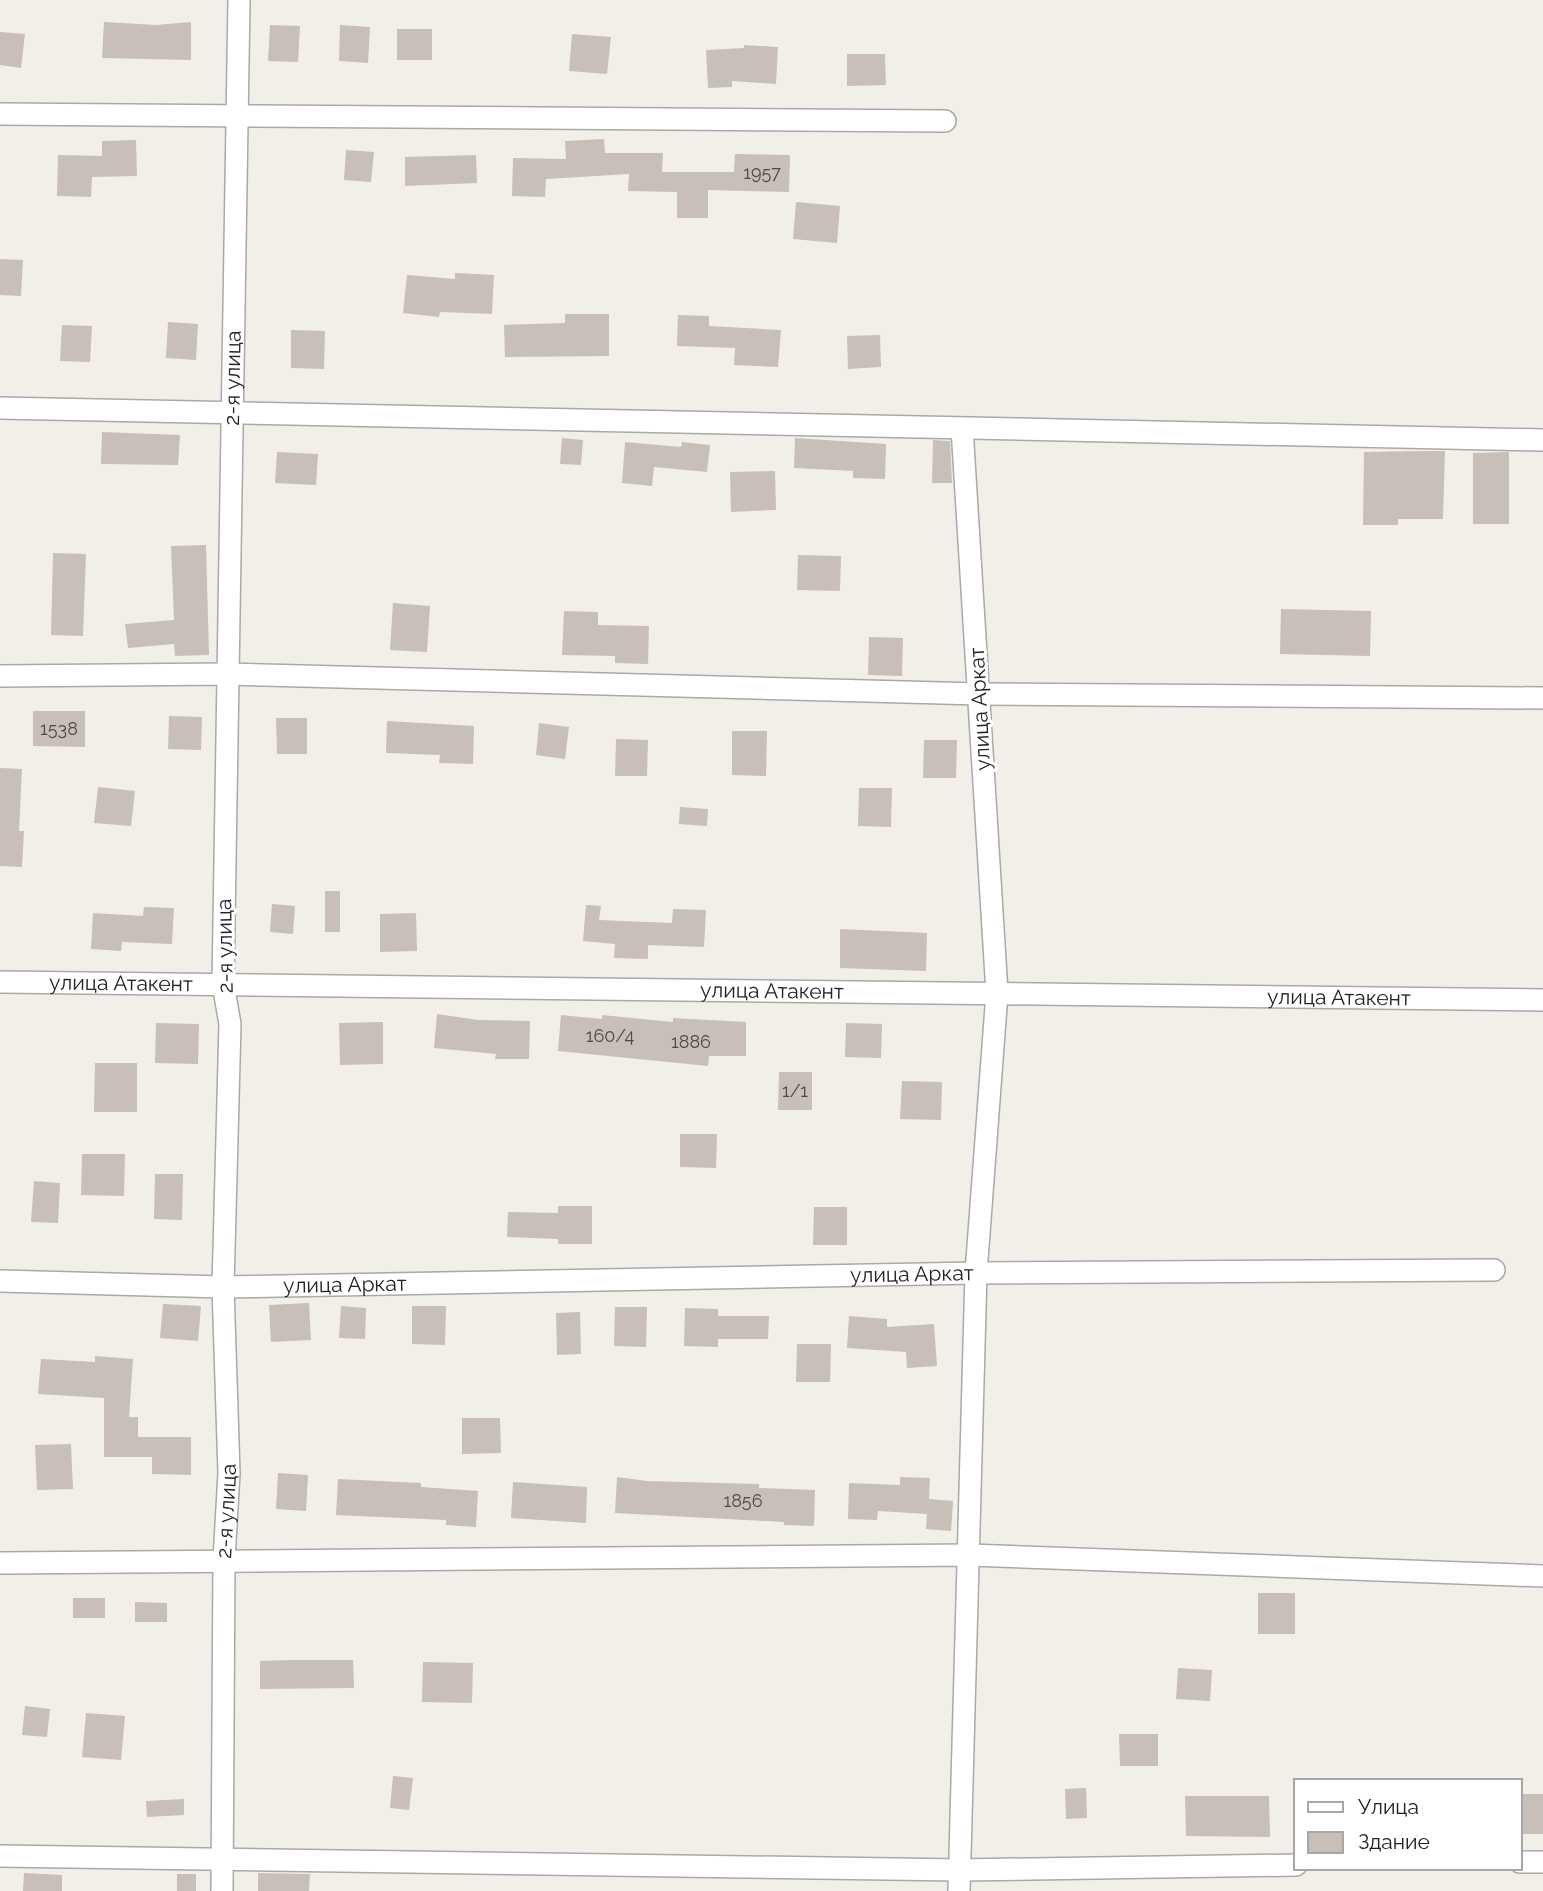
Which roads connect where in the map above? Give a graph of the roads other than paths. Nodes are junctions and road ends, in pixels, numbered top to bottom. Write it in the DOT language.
graph roads {
  1 [pos="239,0"];
  2 [pos="239,113"];
  3 [pos="0,114"];
  4 [pos="945,121"];
  5 [pos="0,408"];
  6 [pos="230,414"];
  7 [pos="962,428"];
  8 [pos="1543,440"];
  9 [pos="226,674"];
  10 [pos="0,676"];
  11 [pos="979,694"];
  12 [pos="1543,698"];
  13 [pos="0,982"];
  14 [pos="223,984"];
  15 [pos="997,993"];
  16 [pos="1543,1000"];
  17 [pos="1494,1270"];
  18 [pos="976,1273"];
  19 [pos="0,1281"];
  20 [pos="223,1287"];
  21 [pos="970,1555"];
  22 [pos="224,1560"];
  23 [pos="0,1563"];
  24 [pos="1543,1576"];
  25 [pos="0,1856"];
  26 [pos="222,1861"];
  27 [pos="1543,1862"];
  28 [pos="1522,1863"];
  29 [pos="1294,1865"];
  30 [pos="960,1870"];
  31 [pos="222,1891"];
  32 [pos="959,1891"];
  1 -- 2 [label="street, 2-я улица"];
  2 -- 3 [label="street"];
  2 -- 4 [label="street"];
  2 -- 6 [label="street, 2-я улица"];
  5 -- 6 [label="street"];
  6 -- 7 [label="street"];
  6 -- 9 [label="street, 2-я улица"];
  7 -- 8 [label="street"];
  7 -- 11 [label="street, улица Аркат"];
  9 -- 10 [label="street"];
  9 -- 11 [label="street"];
  9 -- 14 [label="street, 2-я улица"];
  11 -- 12 [label="street"];
  11 -- 15 [label="street, улица Аркат"];
  13 -- 14 [label="street, улица Атакент"];
  14 -- 15 [label="street, улица Атакент"];
  14 -- 20 [label="street, 2-я улица"];
  15 -- 16 [label="street, улица Атакент"];
  15 -- 18 [label="street, улица Аркат"];
  17 -- 18 [label="street"];
  18 -- 20 [label="street, улица Аркат"];
  18 -- 21 [label="street"];
  19 -- 20 [label="street, улица Аркат"];
  20 -- 22 [label="street, 2-я улица"];
  21 -- 22 [label="street"];
  21 -- 24 [label="street"];
  21 -- 30 [label="street"];
  22 -- 23 [label="street"];
  22 -- 26 [label="street, 2-я улица"];
  25 -- 26 [label="street"];
  26 -- 30 [label="street"];
  26 -- 31 [label="street, 2-я улица"];
  27 -- 28 [label="street"];
  29 -- 30 [label="street"];
  30 -- 32 [label="street"];
}
